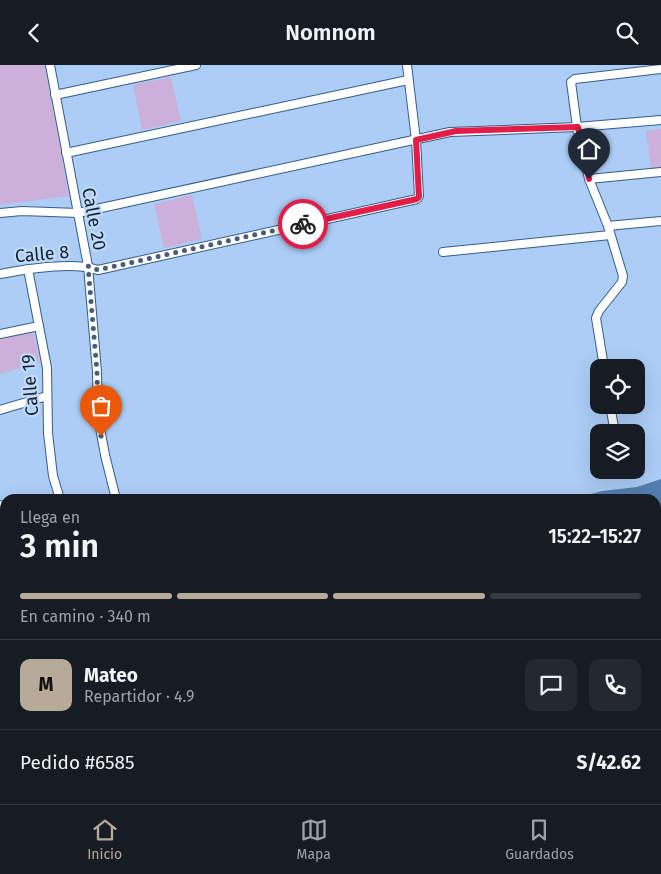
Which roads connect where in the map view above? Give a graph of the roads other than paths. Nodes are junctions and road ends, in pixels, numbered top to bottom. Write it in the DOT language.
graph roads {
  1 [pos="50,65"];
  2 [pos="196,65"];
  3 [pos="407,65"];
  4 [pos="637,68"];
  5 [pos="661,69"];
  6 [pos="408,80"];
  7 [pos="55,95"];
  8 [pos="661,120"];
  9 [pos="578,127"];
  10 [pos="416,140"];
  11 [pos="66,153"];
  12 [pos="661,173"];
  13 [pos="589,179"];
  14 [pos="0,213"];
  15 [pos="78,213"];
  16 [pos="661,221"];
  17 [pos="608,226"];
  18 [pos="610,235"];
  19 [pos="443,252"];
  20 [pos="88,266"];
  21 [pos="28,269"];
  22 [pos="0,274"];
  23 [pos="39,326"];
  24 [pos="0,334"];
  25 [pos="603,359"];
  26 [pos="46,396"];
  27 [pos="0,409"];
  28 [pos="58,494"];
  29 [pos="115,494"];
  1 -- 7 [label="street, Calle 20"];
  2 -- 7 [label="street"];
  3 -- 6 [label="street"];
  4 -- 5 [label="street"];
  4 -- 9 [label="street"];
  6 -- 10 [label="street"];
  6 -- 11 [label="street"];
  7 -- 11 [label="street, Calle 20"];
  8 -- 9 [label="street"];
  9 -- 10 [label="street"];
  9 -- 13 [label="street"];
  10 -- 15 [label="street"];
  10 -- 20 [label="street, Calle 8"];
  11 -- 15 [label="street, Calle 20"];
  12 -- 13 [label="street"];
  13 -- 17 [label="street"];
  14 -- 15 [label="street"];
  15 -- 20 [label="street, Calle 20"];
  16 -- 17 [label="street"];
  17 -- 18 [label="street"];
  18 -- 19 [label="street"];
  18 -- 25 [label="street"];
  20 -- 21 [label="street, Calle 8"];
  20 -- 29 [label="street, Calle 20"];
  21 -- 22 [label="street, Calle 8"];
  21 -- 23 [label="street, Calle 19"];
  23 -- 24 [label="street"];
  23 -- 26 [label="street, Calle 19"];
  26 -- 27 [label="street"];
  26 -- 28 [label="street, Calle 19"];
}
